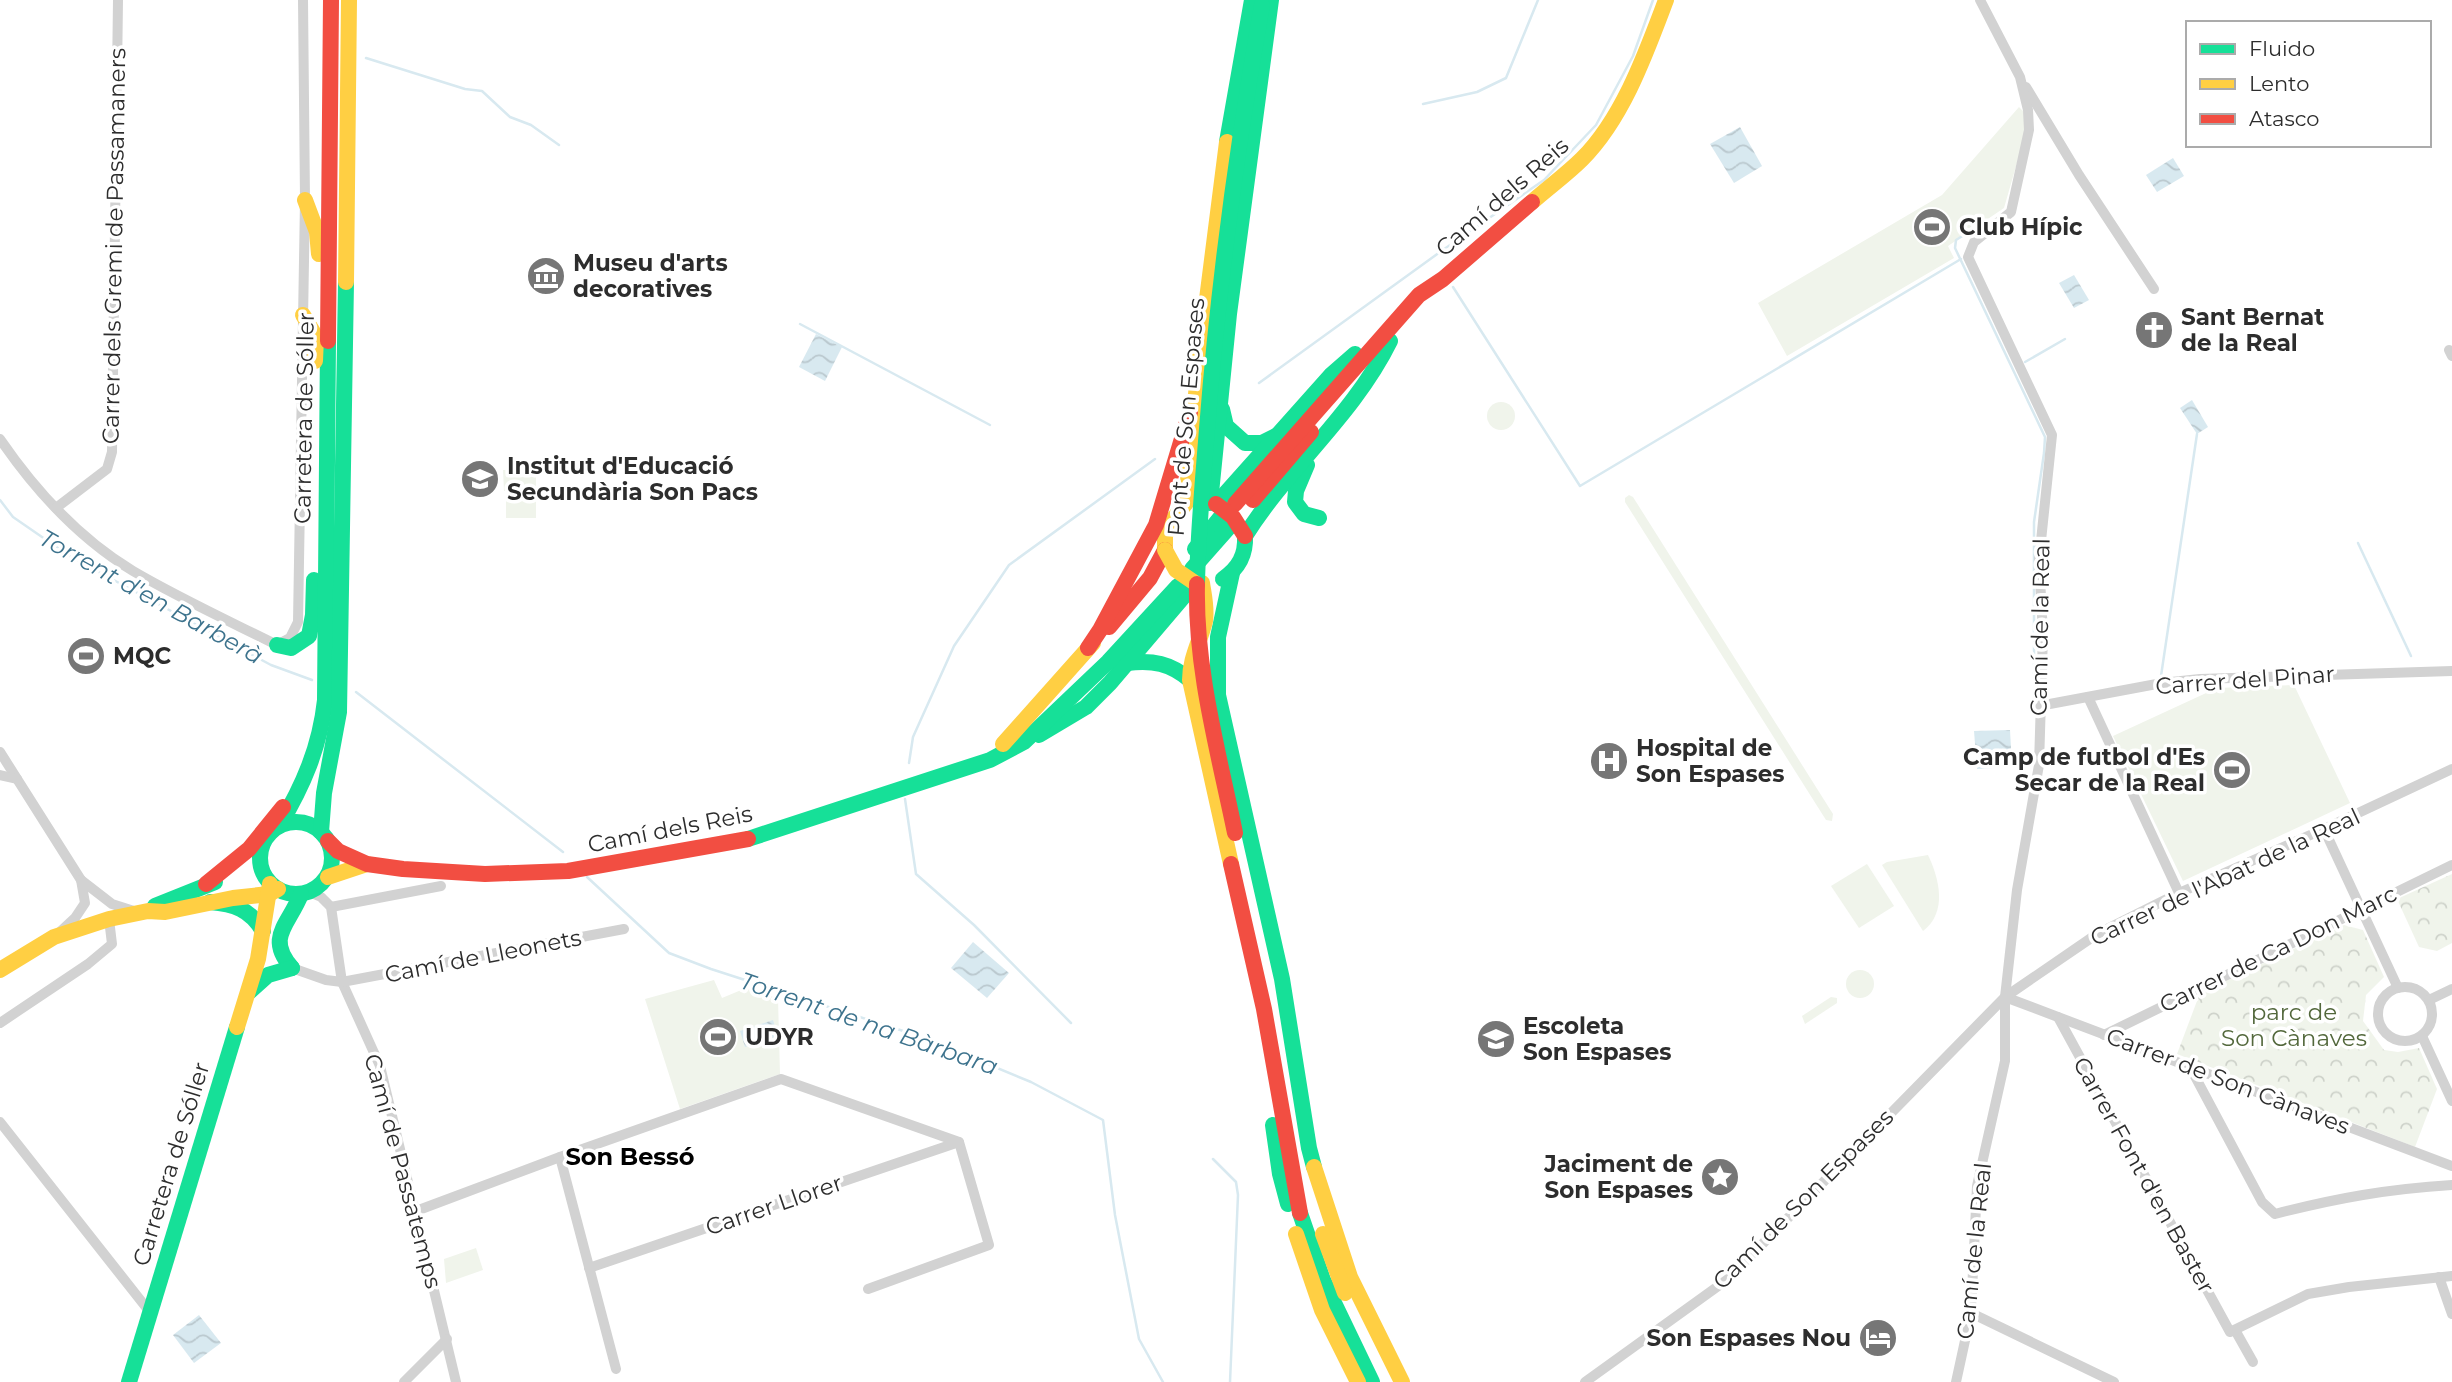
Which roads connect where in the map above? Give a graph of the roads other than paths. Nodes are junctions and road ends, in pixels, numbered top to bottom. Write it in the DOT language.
graph roads {
  1 [pos="118,0"];
  2 [pos="303,0"];
  3 [pos="331,0"];
  4 [pos="349,0"];
  5 [pos="1666,0"];
  6 [pos="1980,0"];
  7 [pos="1262,1"];
  8 [pos="2020,77"];
  9 [pos="305,200"];
  10 [pos="2154,289"];
  11 [pos="303,315"];
  12 [pos="328,331"];
  13 [pos="1389,335"];
  14 [pos="1223,363"];
  15 [pos="1197,393"];
  16 [pos="1276,436"];
  17 [pos="0,439"];
  18 [pos="1318,444"];
  19 [pos="326,475"];
  20 [pos="1239,507"];
  21 [pos="56,508"];
  22 [pos="1182,510"];
  23 [pos="1219,513"];
  24 [pos="326,518"];
  25 [pos="1319,518"];
  26 [pos="1245,536"];
  27 [pos="1165,550"];
  28 [pos="1232,573"];
  29 [pos="1192,575"];
  30 [pos="277,645"];
  31 [pos="1088,648"];
  32 [pos="1127,663"];
  33 [pos="2452,671"];
  34 [pos="1190,680"];
  35 [pos="2088,697"];
  36 [pos="2039,706"];
  37 [pos="1024,742"];
  38 [pos="1003,744"];
  39 [pos="0,752"];
  40 [pos="970,765"];
  41 [pos="2452,769"];
  42 [pos="0,775"];
  43 [pos="17,779"];
  44 [pos="2324,829"];
  45 [pos="274,830"];
  46 [pos="325,837"];
  47 [pos="1255,863"];
  48 [pos="367,864"];
  49 [pos="2452,865"];
  50 [pos="328,877"];
  51 [pos="81,880"];
  52 [pos="205,884"];
  53 [pos="441,886"];
  54 [pos="272,889"];
  55 [pos="2179,893"];
  56 [pos="303,894"];
  57 [pos="210,902"];
  58 [pos="331,907"];
  59 [pos="2360,909"];
  60 [pos="143,912"];
  61 [pos="108,919"];
  62 [pos="624,929"];
  63 [pos="263,931"];
  64 [pos="54,937"];
  65 [pos="257,959"];
  66 [pos="1253,962"];
  67 [pos="292,968"];
  68 [pos="0,970"];
  69 [pos="342,982"];
  70 [pos="2398,988"];
  71 [pos="2452,989"];
  72 [pos="247,994"];
  73 [pos="2005,997"];
  74 [pos="2429,1000"];
  75 [pos="1271,1006"];
  76 [pos="2058,1017"];
  77 [pos="0,1023"];
  78 [pos="2104,1035"];
  79 [pos="2421,1036"];
  80 [pos="2190,1067"];
  81 [pos="2452,1101"];
  82 [pos="0,1122"];
  83 [pos="959,1142"];
  84 [pos="560,1157"];
  85 [pos="2452,1166"];
  86 [pos="2452,1185"];
  87 [pos="416,1211"];
  88 [pos="589,1268"];
  89 [pos="2452,1276"];
  90 [pos="2439,1277"];
  91 [pos="868,1289"];
  92 [pos="149,1311"];
  93 [pos="1971,1313"];
  94 [pos="2452,1314"];
  95 [pos="2232,1331"];
  96 [pos="447,1339"];
  97 [pos="2253,1362"];
  98 [pos="616,1370"];
  99 [pos="129,1382"];
  100 [pos="404,1382"];
  101 [pos="456,1382"];
  102 [pos="1358,1382"];
  103 [pos="1372,1382"];
  104 [pos="1389,1382"];
  105 [pos="1402,1382"];
  106 [pos="1585,1382"];
  107 [pos="1956,1382"];
  108 [pos="2114,1382"];
  1 -- 21 [label="street, Carrer dels Gremi de Passamaners"];
  2 -- 9 [label="street"];
  3 -- 12 [label="main road, Carretera de Sóller"];
  4 -- 46 [label="main road, Carretera de Sóller"];
  5 -- 13 [label="main road, Camí dels Reis"];
  6 -- 8 [label="street, Camí de la Real"];
  7 -- 14 [label="main road"];
  7 -- 15 [label="main road"];
  7 -- 75 [label="main road, Pont de Son Espases, bridge"];
  8 -- 10 [label="street"];
  8 -- 36 [label="street, Camí de la Real"];
  9 -- 11 [label="street"];
  9 -- 12 [label="main road"];
  11 -- 19 [label="main road"];
  11 -- 30 [label="street"];
  12 -- 19 [label="main road, Carretera de Sóller"];
  13 -- 16 [label="main road"];
  13 -- 18 [label="main road"];
  13 -- 20 [label="main road, Camí dels Reis"];
  14 -- 16 [label="main road"];
  14 -- 23 [label="main road"];
  15 -- 22 [label="main road"];
  15 -- 31 [label="main road"];
  16 -- 23 [label="main road"];
  17 -- 21 [label="street"];
  18 -- 25 [label="main road"];
  18 -- 26 [label="main road"];
  19 -- 24 [label="main road, Carretera de Sóller"];
  21 -- 30 [label="street"];
  22 -- 23 [label="main road"];
  22 -- 27 [label="main road"];
  23 -- 26 [label="main road, bridge"];
  23 -- 29 [label="main road"];
  24 -- 30 [label="main road"];
  24 -- 45 [label="main road, Carretera de Sóller"];
  24 -- 52 [label="main road"];
  26 -- 28 [label="main road"];
  27 -- 29 [label="main road, bridge"];
  27 -- 31 [label="main road"];
  28 -- 29 [label="main road"];
  28 -- 47 [label="main road"];
  29 -- 32 [label="main road"];
  29 -- 34 [label="main road"];
  31 -- 38 [label="main road"];
  32 -- 34 [label="main road"];
  32 -- 37 [label="main road"];
  33 -- 35 [label="street, Carrer del Pinar"];
  34 -- 66 [label="main road"];
  35 -- 36 [label="street, Carrer del Pinar"];
  35 -- 55 [label="street"];
  36 -- 73 [label="street, Camí de la Real"];
  37 -- 38 [label="main road, Camí dels Reis"];
  37 -- 40 [label="main road, Camí dels Reis"];
  38 -- 40 [label="main road, Camí dels Reis"];
  39 -- 43 [label="street"];
  40 -- 48 [label="main road, Camí dels Reis"];
  41 -- 44 [label="street, Carrer de l'Abat de la Real"];
  42 -- 43 [label="street"];
  43 -- 51 [label="street"];
  44 -- 55 [label="street, Carrer de l'Abat de la Real"];
  44 -- 59 [label="street"];
  45 -- 46 [label="main road"];
  45 -- 52 [label="main road"];
  45 -- 54 [label="main road"];
  46 -- 48 [label="main road"];
  46 -- 50 [label="main road"];
  47 -- 75 [label="main road"];
  47 -- 105 [label="main road"];
  48 -- 50 [label="main road"];
  49 -- 59 [label="street, Carrer de Ca Don Marc"];
  50 -- 56 [label="main road"];
  51 -- 60 [label="street"];
  51 -- 64 [label="street"];
  52 -- 60 [label="main road"];
  53 -- 58 [label="street"];
  54 -- 56 [label="main road"];
  54 -- 57 [label="main road"];
  54 -- 63 [label="main road"];
  55 -- 73 [label="street, Carrer de l'Abat de la Real"];
  56 -- 58 [label="street"];
  56 -- 65 [label="main road"];
  56 -- 67 [label="main road"];
  57 -- 60 [label="main road"];
  57 -- 63 [label="main road"];
  58 -- 69 [label="street, Camí de Passatemps"];
  59 -- 70 [label="street"];
  59 -- 78 [label="street, Carrer de Ca Don Marc"];
  60 -- 61 [label="main road"];
  61 -- 64 [label="main road"];
  61 -- 77 [label="street"];
  62 -- 69 [label="street, Camí de Lleonets"];
  63 -- 65 [label="main road"];
  64 -- 68 [label="main road"];
  65 -- 72 [label="main road, Carretera de Sóller"];
  66 -- 75 [label="main road"];
  66 -- 102 [label="main road"];
  67 -- 69 [label="street"];
  67 -- 72 [label="main road"];
  69 -- 87 [label="street, Camí de Passatemps"];
  70 -- 74 [label="street"];
  70 -- 79 [label="street"];
  71 -- 74 [label="street"];
  72 -- 92 [label="main road, Carretera de Sóller"];
  73 -- 76 [label="street, Carrer de Son Cànaves"];
  73 -- 93 [label="street, Camí de la Real"];
  73 -- 106 [label="street, Camí de Son Espases"];
  74 -- 79 [label="street"];
  75 -- 103 [label="main road"];
  75 -- 104 [label="main road"];
  76 -- 78 [label="street, Carrer de Son Cànaves"];
  76 -- 95 [label="street, Carrer Font d'en Baster"];
  78 -- 80 [label="street, Carrer de Son Cànaves"];
  79 -- 81 [label="street"];
  80 -- 85 [label="street, Carrer de Son Cànaves"];
  80 -- 86 [label="street"];
  82 -- 92 [label="street"];
  83 -- 84 [label="street"];
  83 -- 88 [label="street, Carrer Llorer"];
  83 -- 91 [label="street"];
  84 -- 87 [label="street"];
  84 -- 88 [label="street"];
  87 -- 96 [label="street, Camí de Passatemps"];
  88 -- 98 [label="street"];
  89 -- 90 [label="street"];
  90 -- 94 [label="street"];
  90 -- 95 [label="street"];
  92 -- 99 [label="main road, Carretera de Sóller"];
  93 -- 107 [label="street, Camí de la Real"];
  93 -- 108 [label="street"];
  95 -- 97 [label="street, Carrer Font d'en Baster"];
  96 -- 100 [label="street"];
  96 -- 101 [label="street, Camí de Passatemps"];
}
